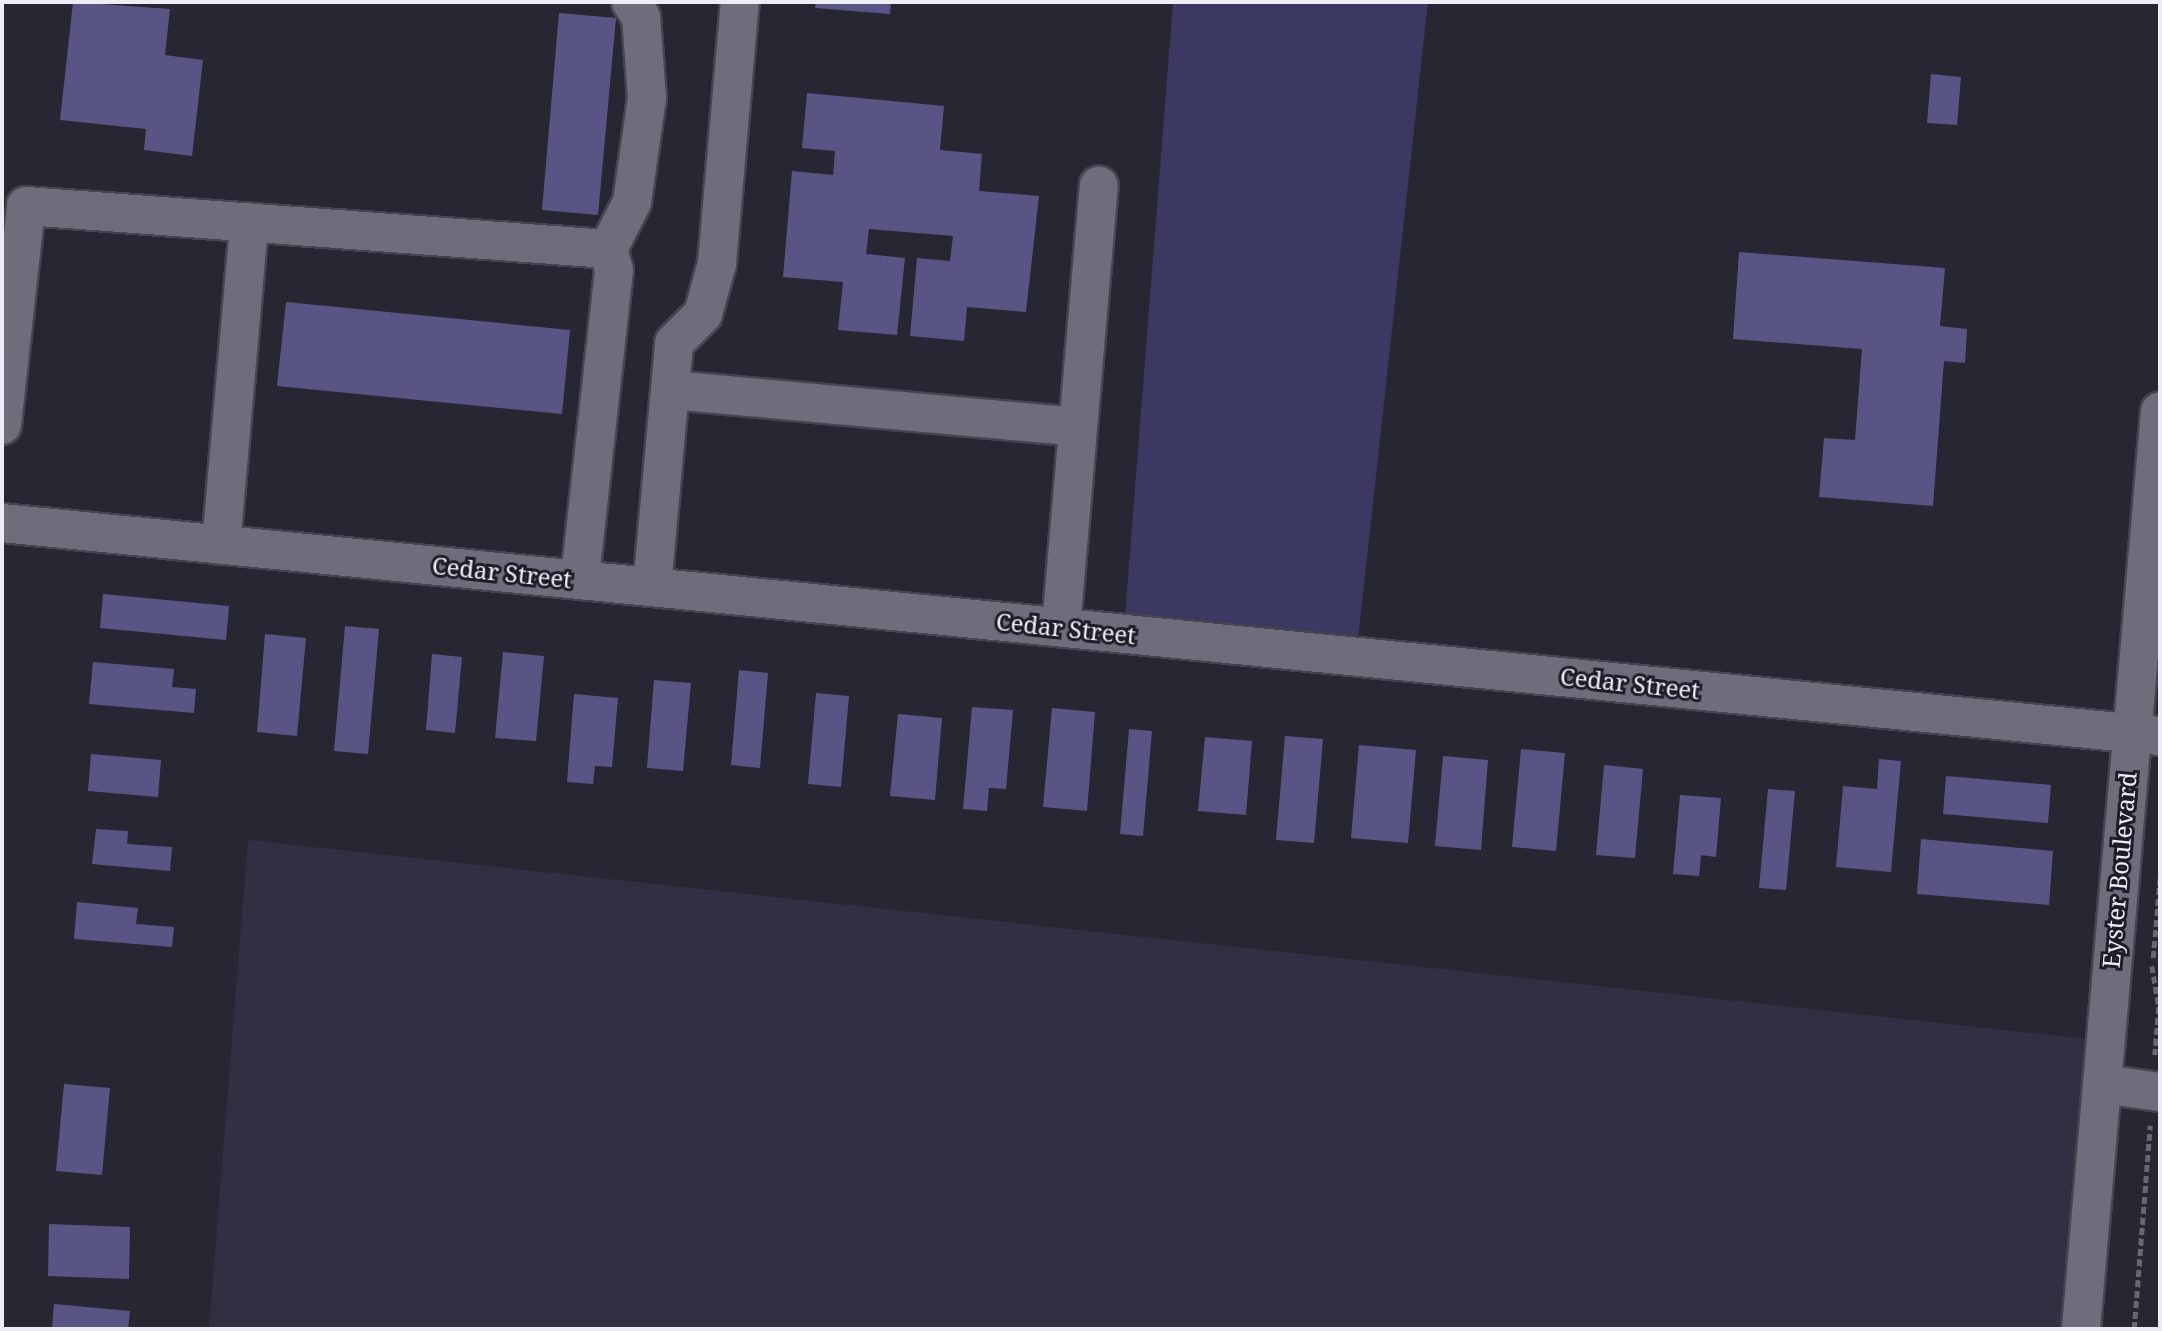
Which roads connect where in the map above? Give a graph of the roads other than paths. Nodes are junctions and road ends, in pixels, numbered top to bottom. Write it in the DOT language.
graph roads {
  1 [pos="631,2"];
  2 [pos="740,2"];
  3 [pos="1099,186"];
  4 [pos="249,222"];
  5 [pos="608,249"];
  6 [pos="671,390"];
  7 [pos="2160,411"];
  8 [pos="2,425"];
  9 [pos="1077,427"];
  10 [pos="2,523"];
  11 [pos="221,545"];
  12 [pos="580,580"];
  13 [pos="652,587"];
  14 [pos="1061,627"];
  15 [pos="2145,734"];
  16 [pos="2102,1084"];
  17 [pos="2160,1092"];
  18 [pos="2081,1329"];
  1 -- 5 [label="street"];
  2 -- 6 [label="street"];
  3 -- 9 [label="street"];
  4 -- 5 [label="street"];
  4 -- 8 [label="street"];
  4 -- 11 [label="street"];
  5 -- 12 [label="street"];
  6 -- 9 [label="street"];
  6 -- 13 [label="street"];
  7 -- 15 [label="street, Eyster Boulevard"];
  9 -- 14 [label="street"];
  10 -- 11 [label="street, Cedar Street"];
  11 -- 12 [label="street, Cedar Street"];
  12 -- 13 [label="street, Cedar Street"];
  13 -- 14 [label="street, Cedar Street"];
  14 -- 15 [label="street, Cedar Street"];
  15 -- 16 [label="street, Eyster Boulevard"];
  16 -- 17 [label="street"];
  16 -- 18 [label="street, Eyster Boulevard"];
}
